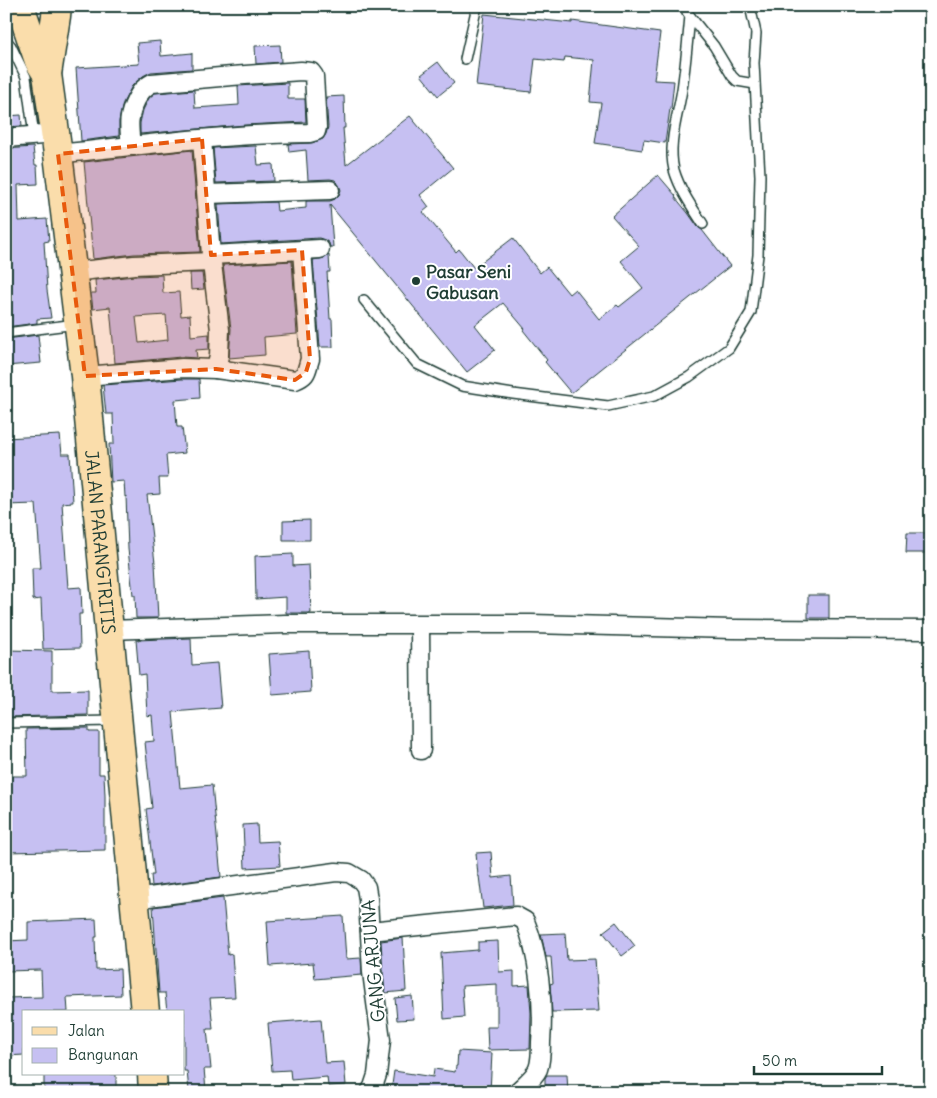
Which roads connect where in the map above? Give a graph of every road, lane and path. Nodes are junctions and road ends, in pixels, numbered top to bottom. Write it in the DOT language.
graph roads {
  1 [pos="20,6"];
  2 [pos="56,6"];
  3 [pos="477,6"];
  4 [pos="687,6"];
  5 [pos="750,6"];
  6 [pos="690,16"];
  7 [pos="6,40"];
  8 [pos="466,59"];
  9 [pos="47,74"];
  10 [pos="755,84"];
  11 [pos="6,138"];
  12 [pos="202,139"];
  13 [pos="49,141"];
  14 [pos="131,146"];
  15 [pos="330,190"];
  16 [pos="207,194"];
  17 [pos="703,224"];
  18 [pos="320,249"];
  19 [pos="302,250"];
  20 [pos="212,259"];
  21 [pos="73,272"];
  22 [pos="364,300"];
  23 [pos="78,324"];
  24 [pos="6,333"];
  25 [pos="216,369"];
  26 [pos="85,376"];
  27 [pos="420,625"];
  28 [pos="109,630"];
  29 [pos="931,630"];
  30 [pos="117,721"];
  31 [pos="6,723"];
  32 [pos="420,750"];
  33 [pos="134,900"];
  34 [pos="370,930"];
  35 [pos="145,1010"];
  36 [pos="152,1076"];
  37 [pos="153,1092"];
  38 [pos="370,1092"];
  39 [pos="517,1092"];
  1 -- 9 [label="main road, JALAN PARANGTRITIS"];
  2 -- 9 [label="main road, JALAN PARANGTRITIS"];
  3 -- 8 [label="lane"];
  4 -- 6 [label="lane"];
  5 -- 10 [label="lane"];
  6 -- 10 [label="lane"];
  6 -- 17 [label="lane"];
  7 -- 13 [label="lane"];
  9 -- 13 [label="main road, JALAN PARANGTRITIS"];
  10 -- 22 [label="lane"];
  11 -- 13 [label="street"];
  12 -- 14 [label="street"];
  12 -- 14 [label="street"];
  12 -- 16 [label="street"];
  13 -- 14 [label="street"];
  13 -- 21 [label="main road, JALAN PARANGTRITIS"];
  15 -- 16 [label="street"];
  16 -- 20 [label="street"];
  18 -- 19 [label="street"];
  19 -- 20 [label="street"];
  19 -- 25 [label="street"];
  20 -- 21 [label="street"];
  20 -- 25 [label="street"];
  21 -- 23 [label="main road, JALAN PARANGTRITIS"];
  23 -- 24 [label="lane"];
  23 -- 26 [label="main road, JALAN PARANGTRITIS"];
  25 -- 26 [label="street"];
  26 -- 28 [label="main road, JALAN PARANGTRITIS"];
  27 -- 28 [label="street"];
  27 -- 29 [label="street"];
  27 -- 32 [label="street"];
  28 -- 30 [label="main road, JALAN PARANGTRITIS"];
  30 -- 31 [label="lane"];
  30 -- 33 [label="main road, JALAN PARANGTRITIS"];
  33 -- 34 [label="street, GANG ARJUNA"];
  33 -- 35 [label="main road, JALAN PARANGTRITIS"];
  34 -- 38 [label="street, GANG ARJUNA"];
  34 -- 39 [label="street"];
  36 -- 37 [label="main road"];
}
